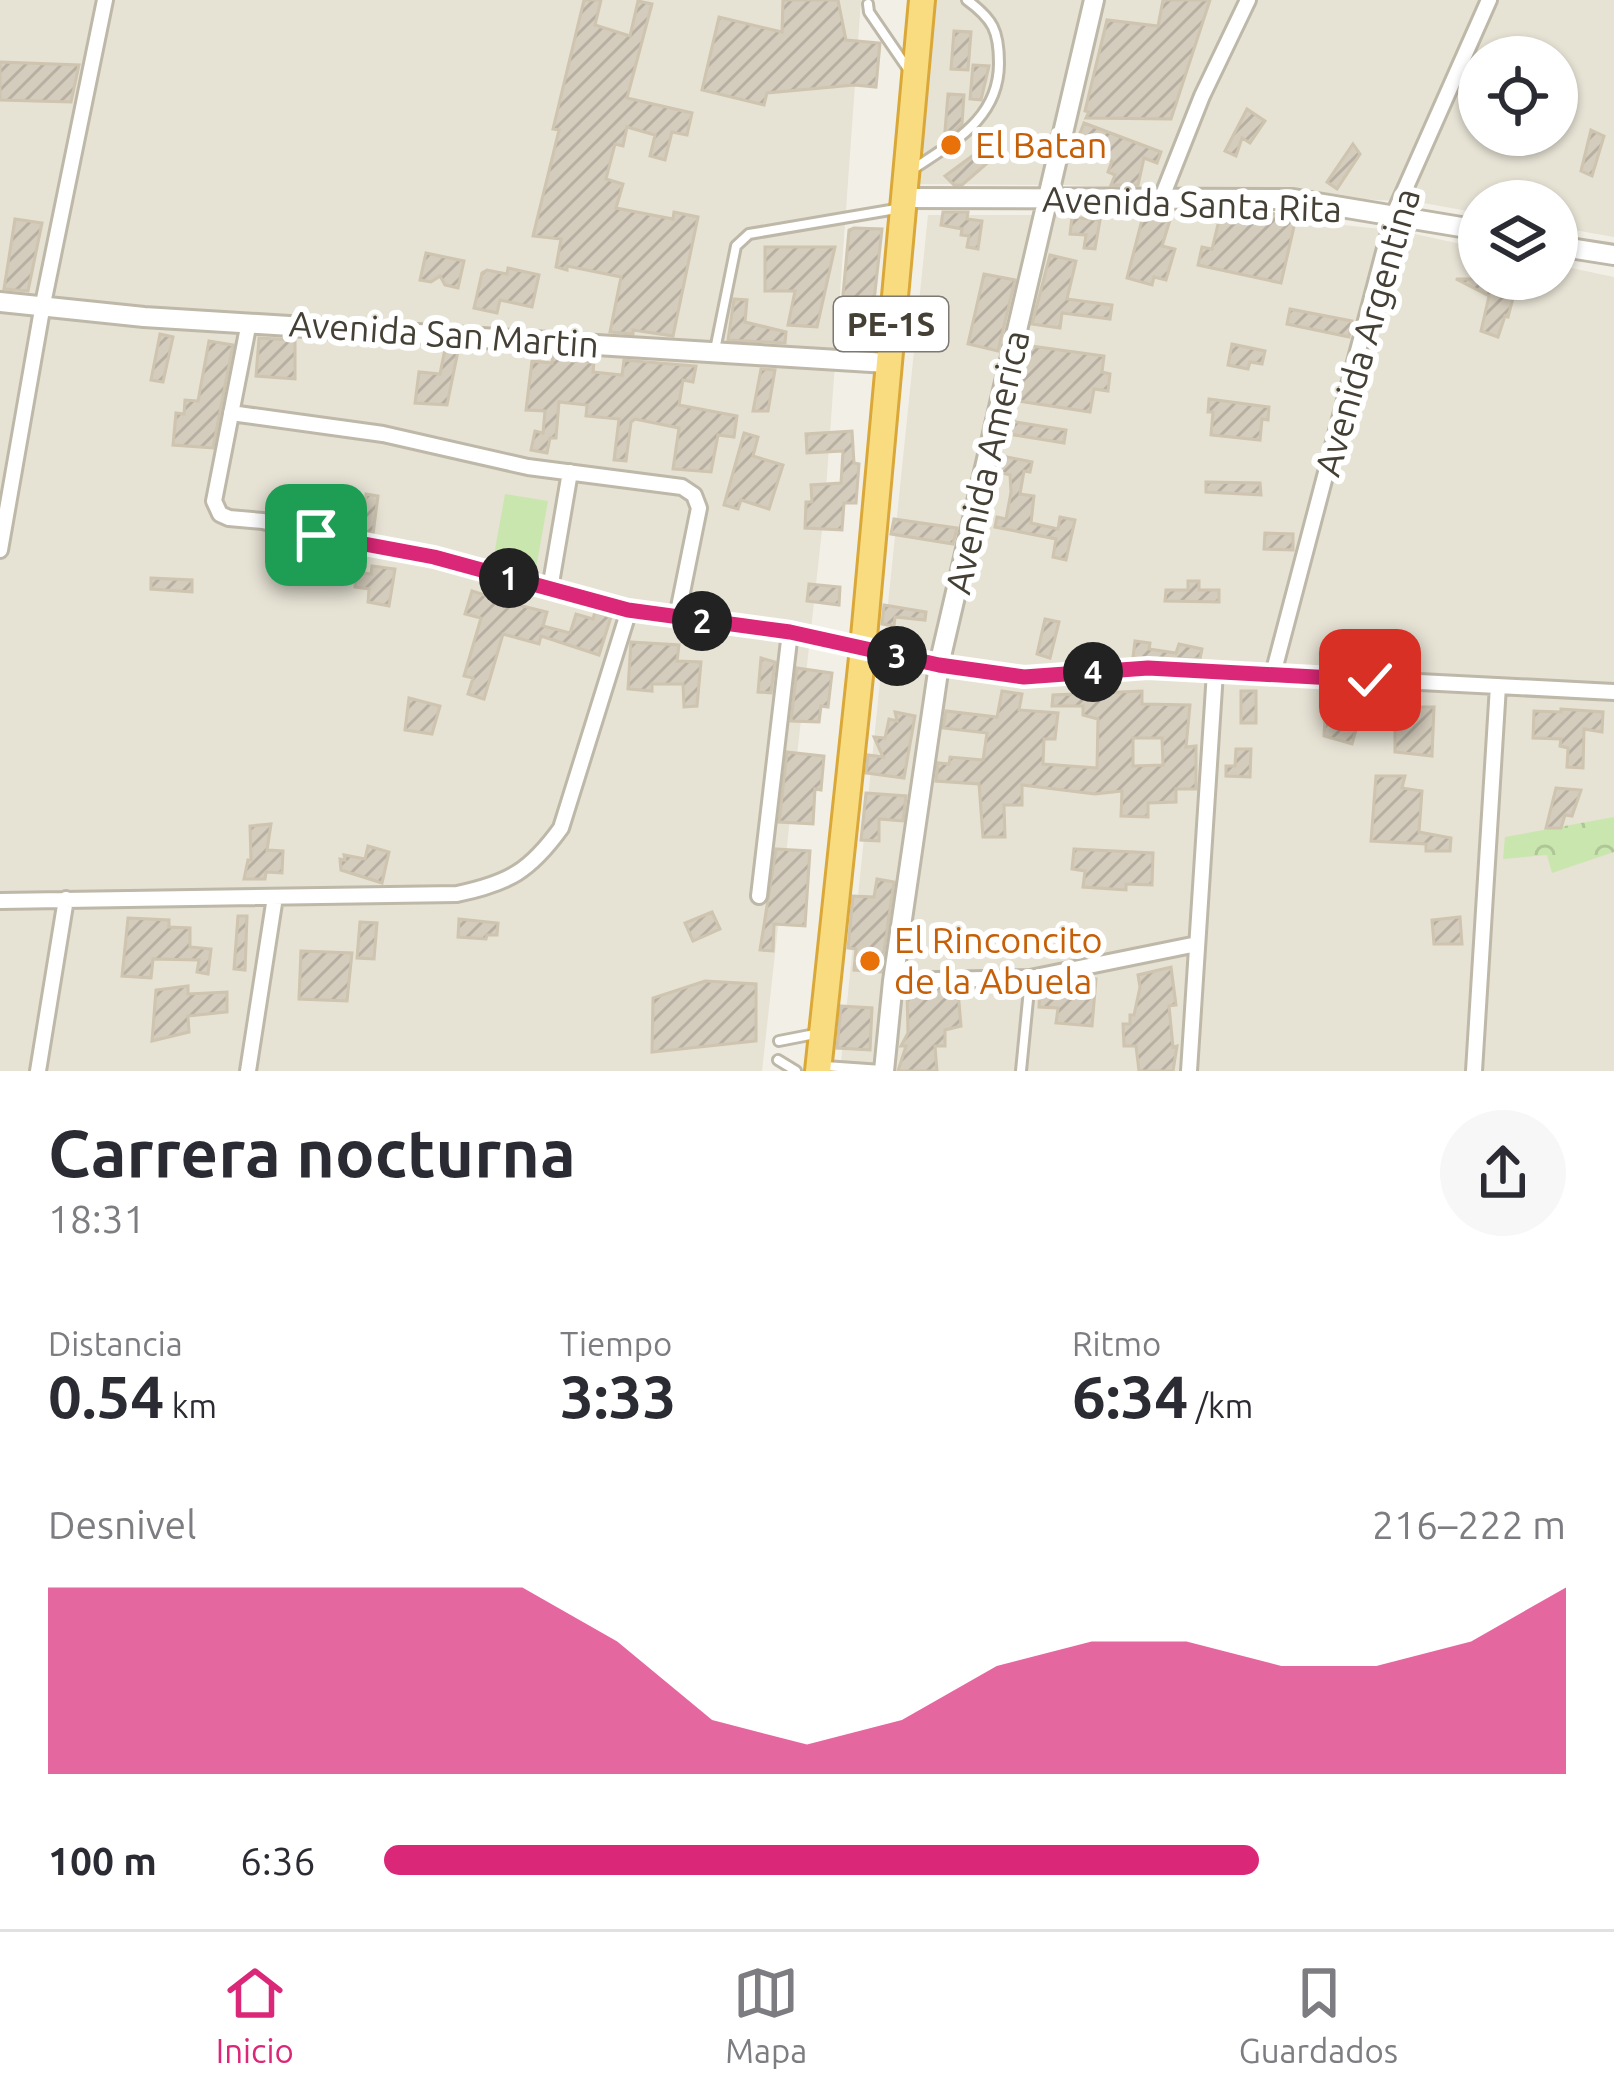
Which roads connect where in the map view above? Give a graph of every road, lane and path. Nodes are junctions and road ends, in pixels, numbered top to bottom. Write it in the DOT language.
graph roads {
  1 [pos="105,0"];
  2 [pos="922,0"];
  3 [pos="967,0"];
  4 [pos="1094,0"];
  5 [pos="1247,0"];
  6 [pos="1489,0"];
  7 [pos="868,4"];
  8 [pos="915,77"];
  9 [pos="904,193"];
  10 [pos="1162,197"];
  11 [pos="1050,200"];
  12 [pos="1394,214"];
  13 [pos="1458,226"];
  14 [pos="1578,249"];
  15 [pos="1614,255"];
  16 [pos="0,302"];
  17 [pos="43,304"];
  18 [pos="249,322"];
  19 [pos="715,351"];
  20 [pos="887,363"];
  21 [pos="231,413"];
  22 [pos="570,472"];
  23 [pos="5,494"];
  24 [pos="0,550"];
  25 [pos="550,589"];
  26 [pos="628,610"];
  27 [pos="677,617"];
  28 [pos="790,632"];
  29 [pos="863,648"];
  30 [pos="939,665"];
  31 [pos="1215,672"];
  32 [pos="1273,674"];
  33 [pos="1498,686"];
  34 [pos="1614,692"];
  35 [pos="759,896"];
  36 [pos="275,897"];
  37 [pos="65,899"];
  38 [pos="0,901"];
  39 [pos="1197,944"];
  40 [pos="1030,978"];
  41 [pos="892,981"];
  42 [pos="822,1032"];
  43 [pos="779,1041"];
  44 [pos="778,1060"];
  45 [pos="810,1069"];
  46 [pos="38,1071"];
  47 [pos="248,1071"];
  48 [pos="884,1071"];
  49 [pos="1021,1071"];
  50 [pos="1189,1071"];
  51 [pos="1474,1071"];
  1 -- 17 [label="street"];
  2 -- 8 [label="highway, PE-1S"];
  3 -- 9 [label="lane"];
  4 -- 11 [label="street, Avenida America"];
  5 -- 10 [label="street"];
  6 -- 12 [label="street, Avenida Argentina"];
  7 -- 8 [label="lane"];
  8 -- 9 [label="highway, PE-1S"];
  9 -- 11 [label="street, Avenida Santa Rita"];
  9 -- 19 [label="lane"];
  9 -- 20 [label="highway, PE-1S"];
  10 -- 11 [label="street, Avenida Santa Rita"];
  10 -- 12 [label="street, Avenida Santa Rita"];
  11 -- 30 [label="street, Avenida America"];
  12 -- 13 [label="street, Avenida Santa Rita"];
  12 -- 32 [label="street, Avenida Argentina"];
  14 -- 15 [label="street"];
  16 -- 17 [label="street, Avenida San Martin"];
  17 -- 18 [label="street, Avenida San Martin"];
  17 -- 23 [label="street"];
  18 -- 19 [label="street, Avenida San Martin"];
  18 -- 21 [label="street"];
  19 -- 20 [label="street, Avenida San Martin"];
  20 -- 29 [label="highway, PE-1S"];
  21 -- 22 [label="street"];
  21 -- 25 [label="street"];
  22 -- 25 [label="street"];
  22 -- 27 [label="street"];
  23 -- 24 [label="street"];
  25 -- 26 [label="street"];
  26 -- 27 [label="street"];
  26 -- 36 [label="street"];
  27 -- 28 [label="street"];
  28 -- 29 [label="street"];
  28 -- 35 [label="street"];
  29 -- 30 [label="street"];
  29 -- 42 [label="highway, PE-1S"];
  30 -- 31 [label="street"];
  30 -- 41 [label="street, Avenida America"];
  31 -- 32 [label="street"];
  31 -- 39 [label="street"];
  32 -- 33 [label="street"];
  33 -- 34 [label="street"];
  33 -- 51 [label="street"];
  36 -- 37 [label="street"];
  36 -- 47 [label="street"];
  37 -- 38 [label="street"];
  37 -- 46 [label="street"];
  39 -- 40 [label="street"];
  39 -- 50 [label="street"];
  40 -- 41 [label="street"];
  40 -- 49 [label="lane"];
  41 -- 48 [label="street, Avenida America"];
  42 -- 43 [label="lane"];
  42 -- 45 [label="highway, PE-1S"];
  44 -- 45 [label="lane"];
  45 -- 48 [label="lane"];
}
